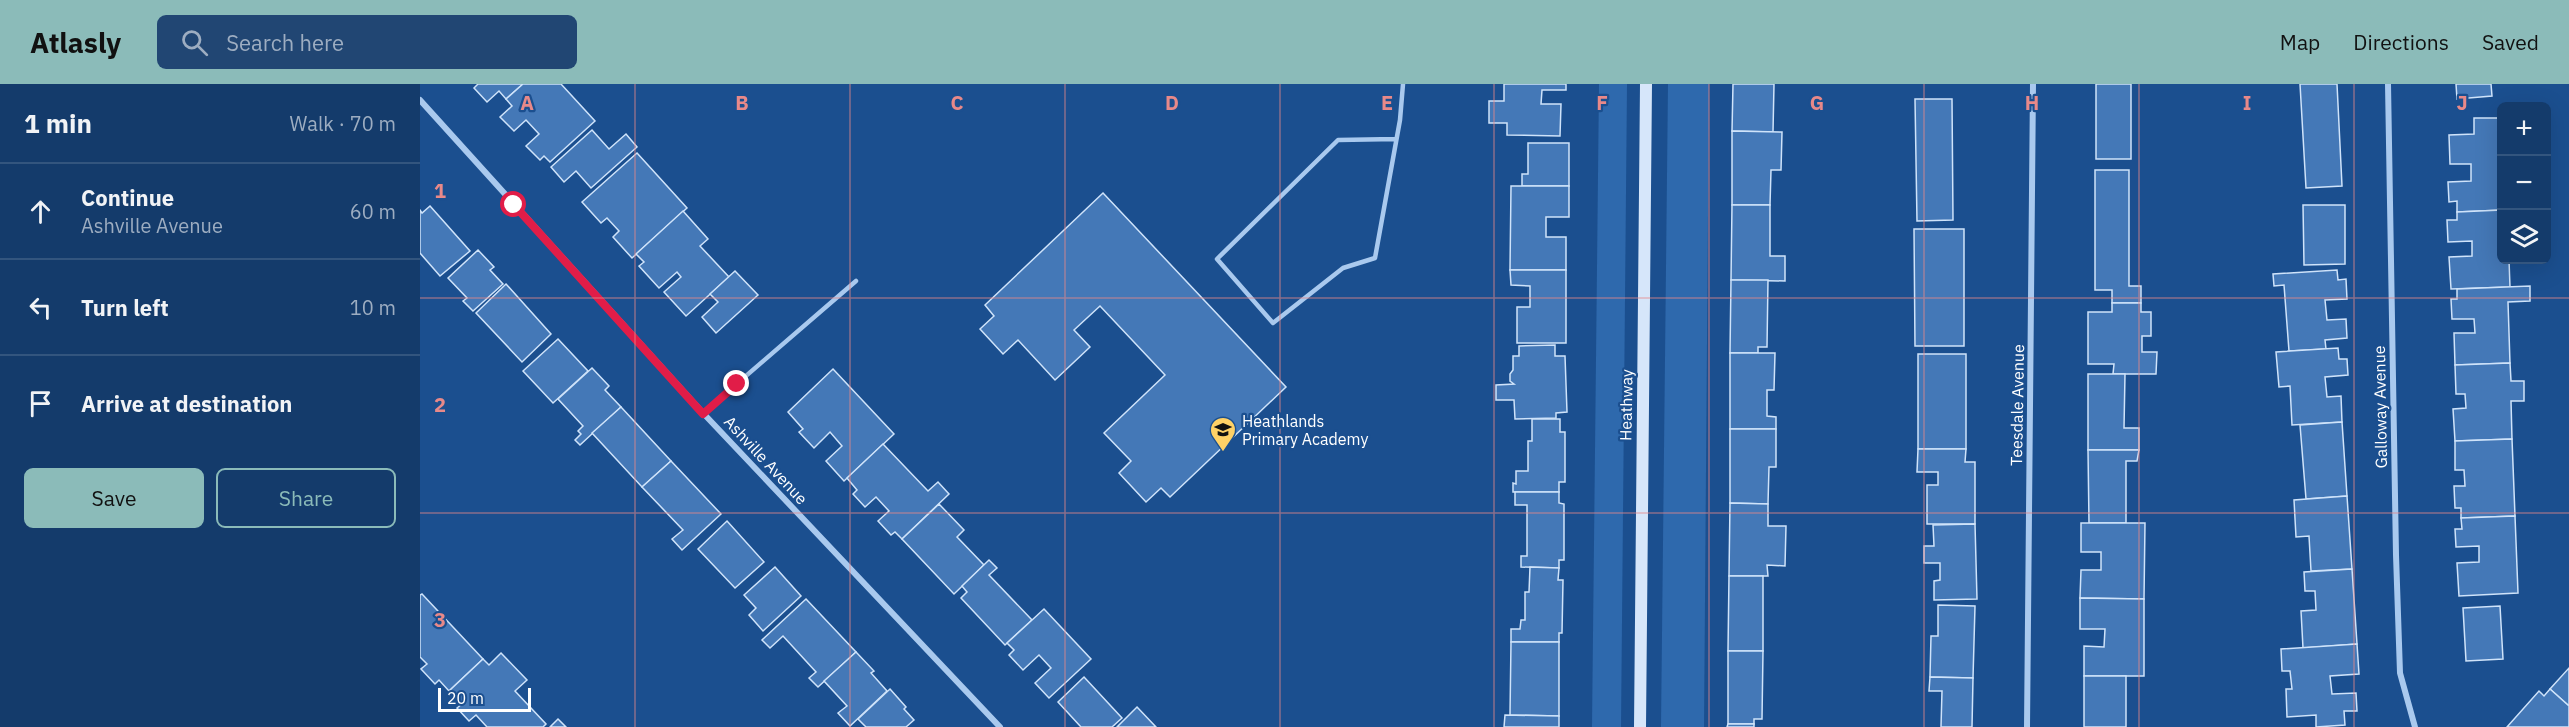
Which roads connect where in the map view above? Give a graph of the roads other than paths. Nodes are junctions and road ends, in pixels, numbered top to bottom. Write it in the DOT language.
graph roads {
  1 [pos="1403,84"];
  2 [pos="1646,84"];
  3 [pos="2033,84"];
  4 [pos="2388,84"];
  5 [pos="420,100"];
  6 [pos="1396,139"];
  7 [pos="856,281"];
  8 [pos="703,414"];
  9 [pos="1000,727"];
  10 [pos="1640,727"];
  11 [pos="2027,727"];
  12 [pos="2415,727"];
  1 -- 6 [label="lane"];
  2 -- 10 [label="street, Heathway"];
  3 -- 11 [label="street, Teesdale Avenue"];
  4 -- 12 [label="street, Galloway Avenue"];
  5 -- 8 [label="street, Ashville Avenue"];
  6 -- 6 [label="lane"];
  7 -- 8 [label="lane"];
  8 -- 9 [label="street, Ashville Avenue"];
}
